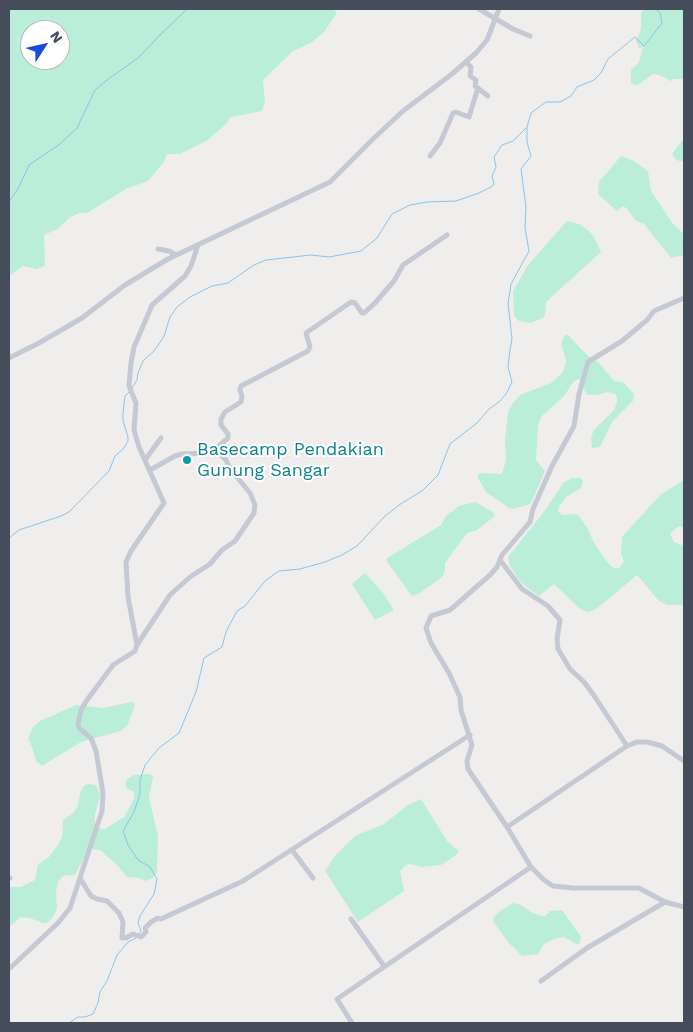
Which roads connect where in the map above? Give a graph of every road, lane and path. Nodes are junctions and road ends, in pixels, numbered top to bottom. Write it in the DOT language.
graph roads {
  1 [pos="478,9"];
  2 [pos="499,9"];
  3 [pos="495,19"];
  4 [pos="530,36"];
  5 [pos="466,62"];
  6 [pos="478,88"];
  7 [pos="488,96"];
  8 [pos="430,156"];
  9 [pos="447,236"];
  10 [pos="198,245"];
  11 [pos="158,249"];
  12 [pos="176,255"];
  13 [pos="684,298"];
  14 [pos="9,358"];
  15 [pos="161,438"];
  16 [pos="207,453"];
  17 [pos="144,460"];
  18 [pos="150,470"];
  19 [pos="500,560"];
  20 [pos="137,645"];
  21 [pos="470,735"];
  22 [pos="627,746"];
  23 [pos="684,761"];
  24 [pos="507,827"];
  25 [pos="292,850"];
  26 [pos="531,867"];
  27 [pos="312,878"];
  28 [pos="81,880"];
  29 [pos="665,902"];
  30 [pos="684,907"];
  31 [pos="351,919"];
  32 [pos="384,966"];
  33 [pos="9,969"];
  34 [pos="541,982"];
  35 [pos="352,1023"];
  1 -- 3 [label="street"];
  2 -- 3 [label="street"];
  3 -- 4 [label="street"];
  3 -- 5 [label="street"];
  5 -- 6 [label="street"];
  5 -- 10 [label="street"];
  6 -- 7 [label="street"];
  6 -- 8 [label="street"];
  9 -- 16 [label="street"];
  10 -- 12 [label="street"];
  10 -- 17 [label="street"];
  11 -- 12 [label="street"];
  12 -- 14 [label="street"];
  13 -- 19 [label="street"];
  15 -- 17 [label="street"];
  16 -- 18 [label="street"];
  16 -- 20 [label="street"];
  17 -- 18 [label="street"];
  18 -- 20 [label="street"];
  19 -- 21 [label="street"];
  19 -- 22 [label="street"];
  20 -- 28 [label="street"];
  21 -- 24 [label="street"];
  21 -- 25 [label="street"];
  22 -- 23 [label="street"];
  22 -- 24 [label="street"];
  24 -- 26 [label="street"];
  25 -- 27 [label="street"];
  25 -- 28 [label="street"];
  26 -- 29 [label="street"];
  26 -- 32 [label="street"];
  28 -- 33 [label="street"];
  29 -- 30 [label="street"];
  29 -- 34 [label="street"];
  31 -- 32 [label="street"];
  32 -- 35 [label="street"];
}
